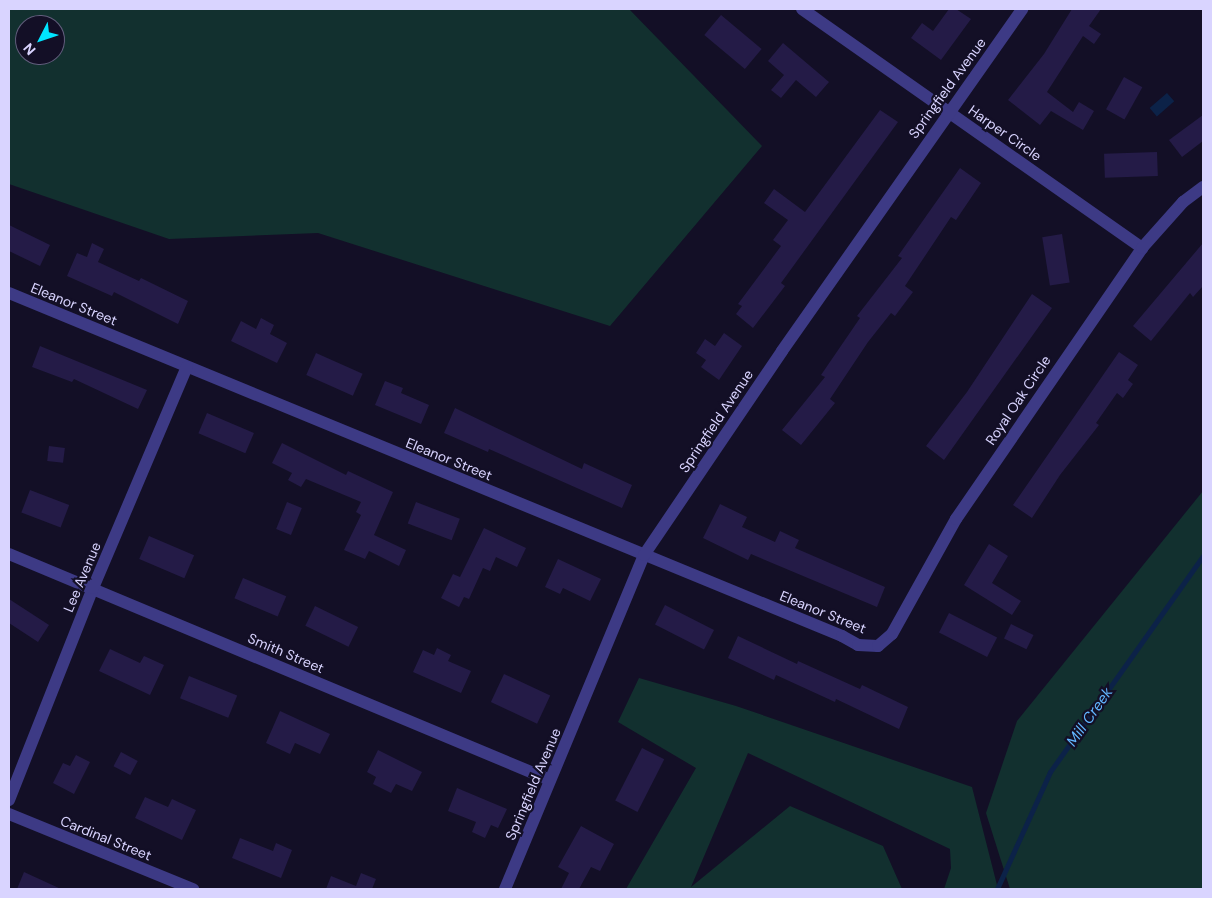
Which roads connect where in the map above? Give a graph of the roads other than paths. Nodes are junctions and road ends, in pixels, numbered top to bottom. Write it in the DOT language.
graph roads {
  1 [pos="802,9"];
  2 [pos="1022,9"];
  3 [pos="948,112"];
  4 [pos="1203,186"];
  5 [pos="1142,248"];
  6 [pos="9,293"];
  7 [pos="188,367"];
  8 [pos="9,554"];
  9 [pos="644,555"];
  10 [pos="93,588"];
  11 [pos="878,646"];
  12 [pos="550,780"];
  13 [pos="9,800"];
  14 [pos="9,814"];
  15 [pos="193,889"];
  16 [pos="505,889"];
  1 -- 3 [label="street, Harper Circle"];
  2 -- 3 [label="street, Springfield Avenue"];
  3 -- 5 [label="street, Harper Circle"];
  3 -- 9 [label="street, Springfield Avenue"];
  4 -- 5 [label="street, Royal Oak Circle"];
  5 -- 11 [label="street, Royal Oak Circle"];
  6 -- 7 [label="street, Eleanor Street"];
  7 -- 9 [label="street, Eleanor Street"];
  7 -- 10 [label="street, Lee Avenue"];
  8 -- 10 [label="street, Smith Street"];
  9 -- 11 [label="street, Eleanor Street"];
  9 -- 12 [label="street, Springfield Avenue"];
  10 -- 12 [label="street, Smith Street"];
  10 -- 13 [label="street, Lee Avenue"];
  12 -- 16 [label="street, Springfield Avenue"];
  14 -- 15 [label="street, Cardinal Street"];
}
